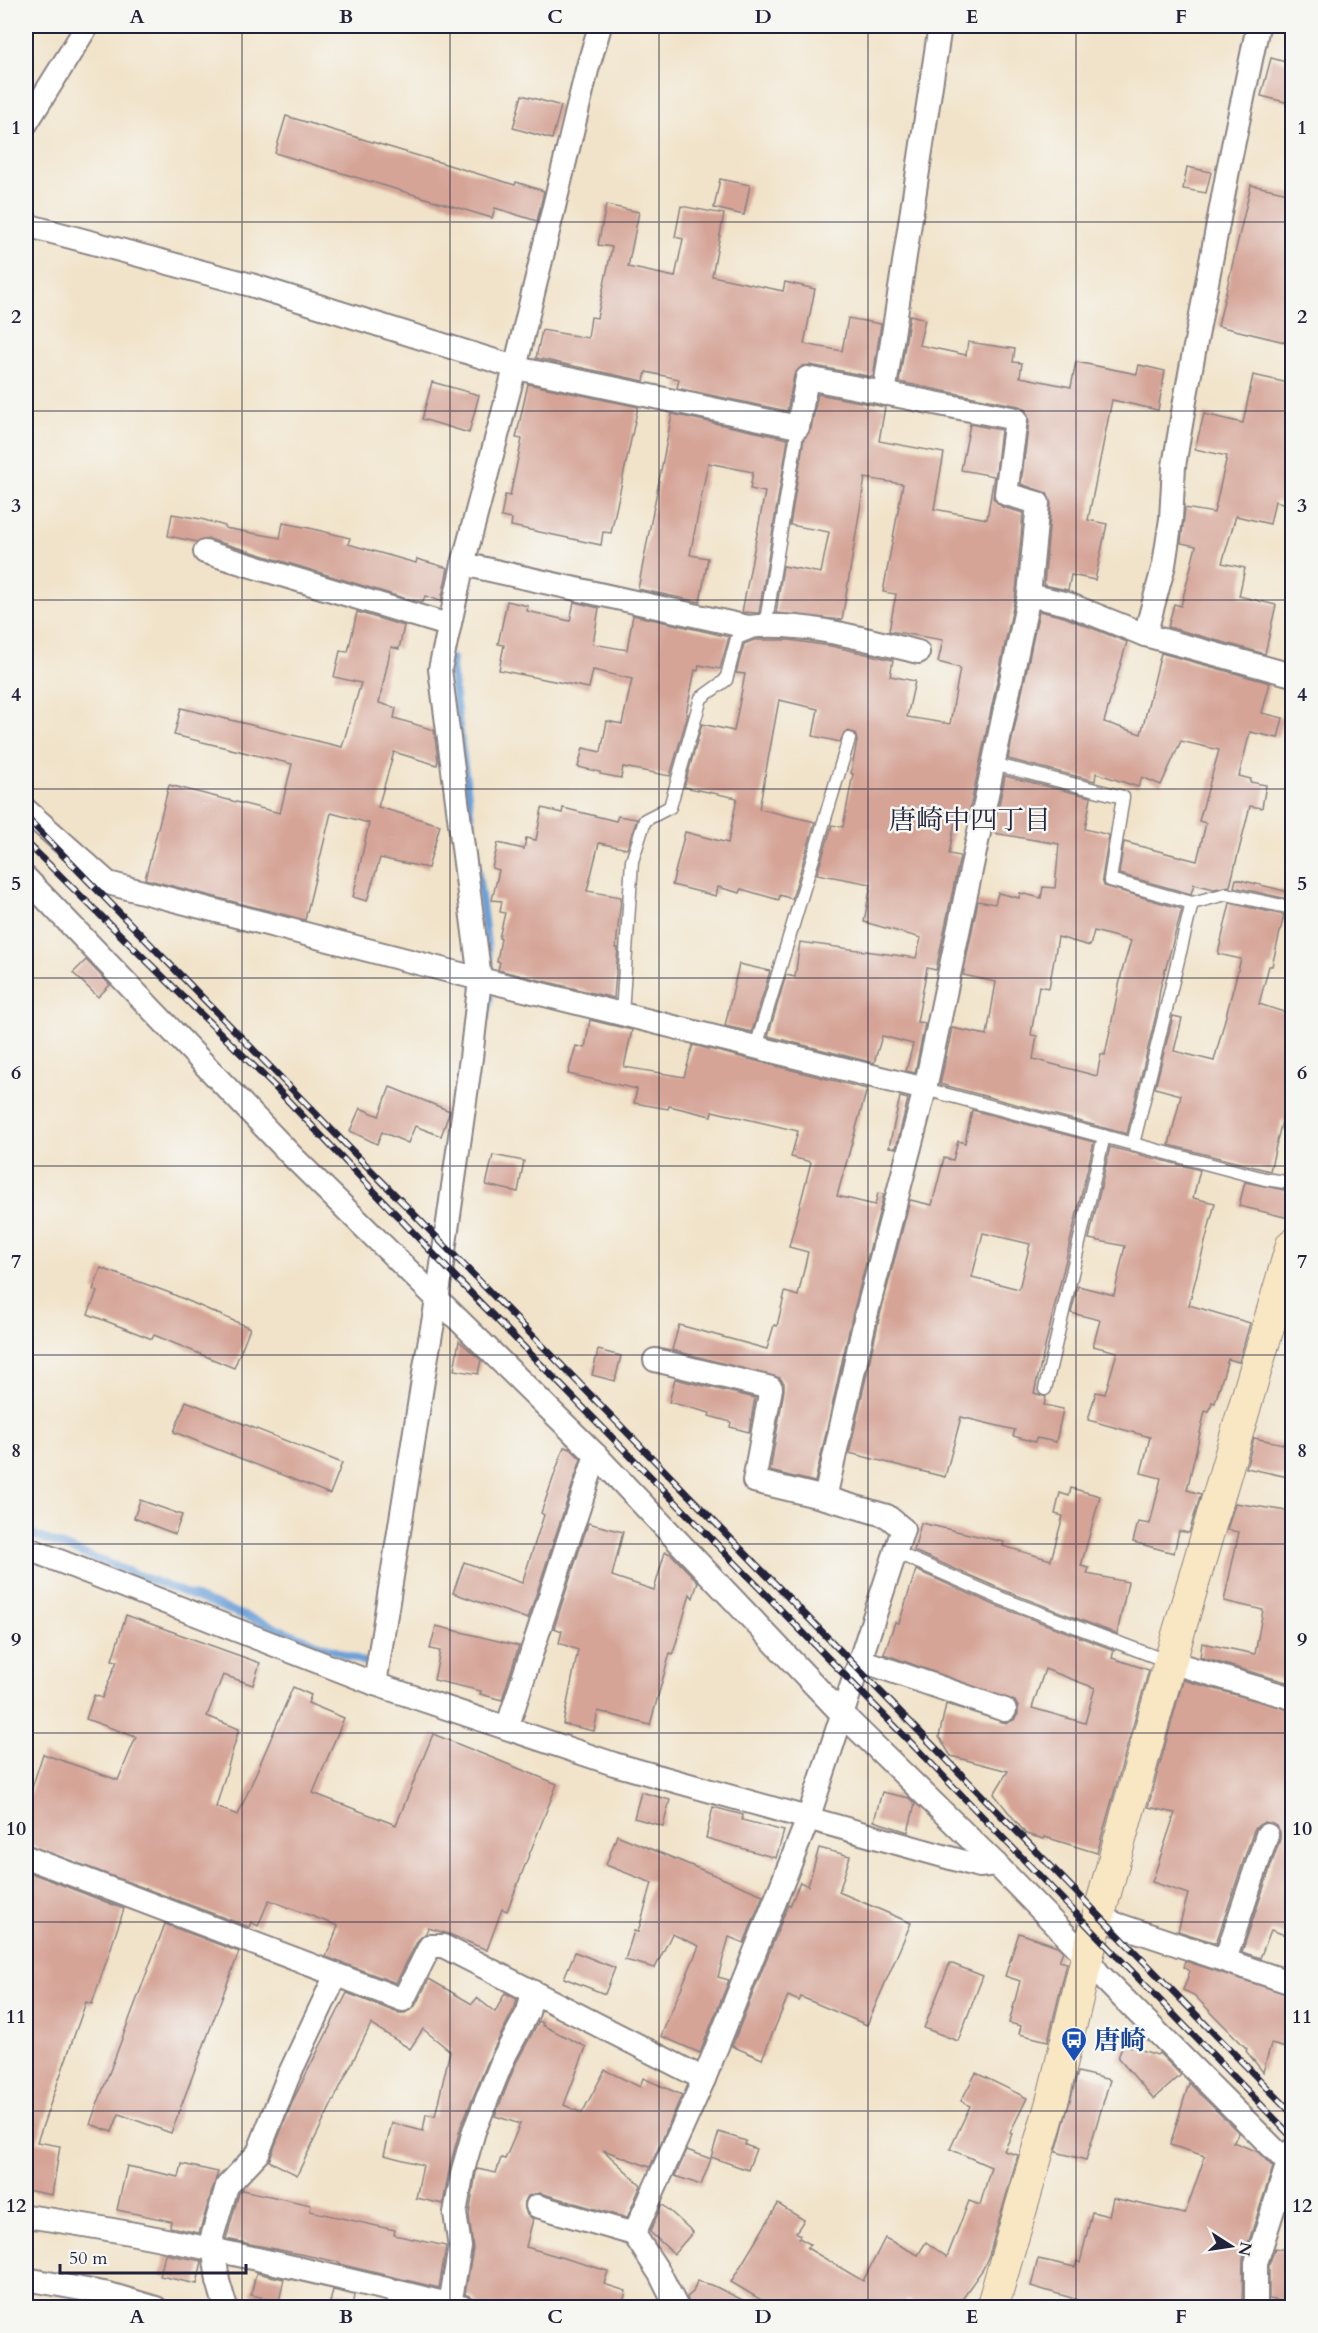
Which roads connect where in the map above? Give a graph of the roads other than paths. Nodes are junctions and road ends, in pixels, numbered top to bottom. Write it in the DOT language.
graph roads {
  1 [pos="87,26"];
  2 [pos="600,26"];
  3 [pos="940,26"];
  4 [pos="1258,26"];
  5 [pos="26,124"];
  6 [pos="26,225"];
  7 [pos="515,368"];
  8 [pos="884,394"];
  9 [pos="798,427"];
  10 [pos="205,552"];
  11 [pos="463,564"];
  12 [pos="1029,595"];
  13 [pos="448,625"];
  14 [pos="765,626"];
  15 [pos="1145,635"];
  16 [pos="918,652"];
  17 [pos="1293,675"];
  18 [pos="849,739"];
  19 [pos="993,764"];
  20 [pos="26,810"];
  21 [pos="26,878"];
  22 [pos="1192,903"];
  23 [pos="1293,908"];
  24 [pos="480,979"];
  25 [pos="622,1014"];
  26 [pos="756,1047"];
  27 [pos="925,1089"];
  28 [pos="1104,1136"];
  29 [pos="1133,1144"];
  30 [pos="1293,1183"];
  31 [pos="1293,1245"];
  32 [pos="437,1301"];
  33 [pos="655,1360"];
  34 [pos="1045,1389"];
  35 [pos="596,1455"];
  36 [pos="825,1498"];
  37 [pos="26,1548"];
  38 [pos="895,1552"];
  39 [pos="860,1660"];
  40 [pos="1170,1662"];
  41 [pos="375,1684"];
  42 [pos="1293,1698"];
  43 [pos="1005,1710"];
  44 [pos="842,1714"];
  45 [pos="507,1728"];
  46 [pos="808,1819"];
  47 [pos="1268,1835"];
  48 [pos="26,1857"];
  49 [pos="996,1864"];
  50 [pos="1098,1918"];
  51 [pos="1087,1958"];
  52 [pos="1225,1960"];
  53 [pos="336,1975"];
  54 [pos="1293,1983"];
  55 [pos="533,1992"];
  56 [pos="704,2079"];
  57 [pos="1291,2160"];
  58 [pos="537,2206"];
  59 [pos="26,2216"];
  60 [pos="634,2234"];
  61 [pos="213,2250"];
  62 [pos="26,2279"];
  63 [pos="458,2306"];
  64 [pos="156,2307"];
  65 [pos="226,2307"];
  66 [pos="677,2307"];
  67 [pos="992,2307"];
  68 [pos="1256,2307"];
  1 -- 5 [label="street"];
  2 -- 7 [label="street"];
  3 -- 8 [label="street"];
  4 -- 15 [label="street"];
  6 -- 7 [label="street"];
  7 -- 9 [label="street"];
  7 -- 11 [label="street"];
  8 -- 9 [label="street"];
  8 -- 12 [label="street"];
  9 -- 14 [label="lane"];
  10 -- 13 [label="street"];
  11 -- 13 [label="street"];
  11 -- 14 [label="street"];
  12 -- 15 [label="street"];
  12 -- 19 [label="street"];
  13 -- 24 [label="street"];
  14 -- 16 [label="street"];
  14 -- 25 [label="lane"];
  15 -- 17 [label="street"];
  18 -- 26 [label="lane"];
  19 -- 22 [label="lane"];
  19 -- 27 [label="street"];
  20 -- 24 [label="street"];
  21 -- 32 [label="street"];
  22 -- 23 [label="lane"];
  22 -- 29 [label="lane"];
  24 -- 25 [label="street"];
  24 -- 32 [label="street"];
  25 -- 26 [label="street"];
  26 -- 27 [label="street"];
  27 -- 28 [label="lane"];
  27 -- 36 [label="street"];
  28 -- 29 [label="lane"];
  28 -- 34 [label="lane"];
  29 -- 30 [label="lane"];
  31 -- 40 [label="street"];
  32 -- 35 [label="street"];
  32 -- 41 [label="street"];
  33 -- 36 [label="street"];
  35 -- 44 [label="street"];
  35 -- 45 [label="street"];
  36 -- 38 [label="street"];
  37 -- 41 [label="street"];
  38 -- 39 [label="street"];
  38 -- 40 [label="lane"];
  39 -- 43 [label="street"];
  39 -- 44 [label="street"];
  40 -- 42 [label="street"];
  40 -- 50 [label="street"];
  41 -- 45 [label="street"];
  44 -- 46 [label="street"];
  44 -- 49 [label="street"];
  45 -- 46 [label="street"];
  46 -- 49 [label="street"];
  46 -- 56 [label="street"];
  47 -- 52 [label="street"];
  48 -- 53 [label="street"];
  49 -- 51 [label="street"];
  50 -- 51 [label="street"];
  50 -- 52 [label="street"];
  51 -- 57 [label="street"];
  51 -- 67 [label="street"];
  52 -- 54 [label="street"];
  53 -- 55 [label="street"];
  53 -- 61 [label="street"];
  55 -- 56 [label="street"];
  55 -- 63 [label="street"];
  56 -- 60 [label="street"];
  57 -- 68 [label="street"];
  58 -- 60 [label="street"];
  59 -- 61 [label="street"];
  60 -- 66 [label="street"];
  61 -- 63 [label="street"];
  61 -- 65 [label="street"];
  62 -- 64 [label="street"];
}
